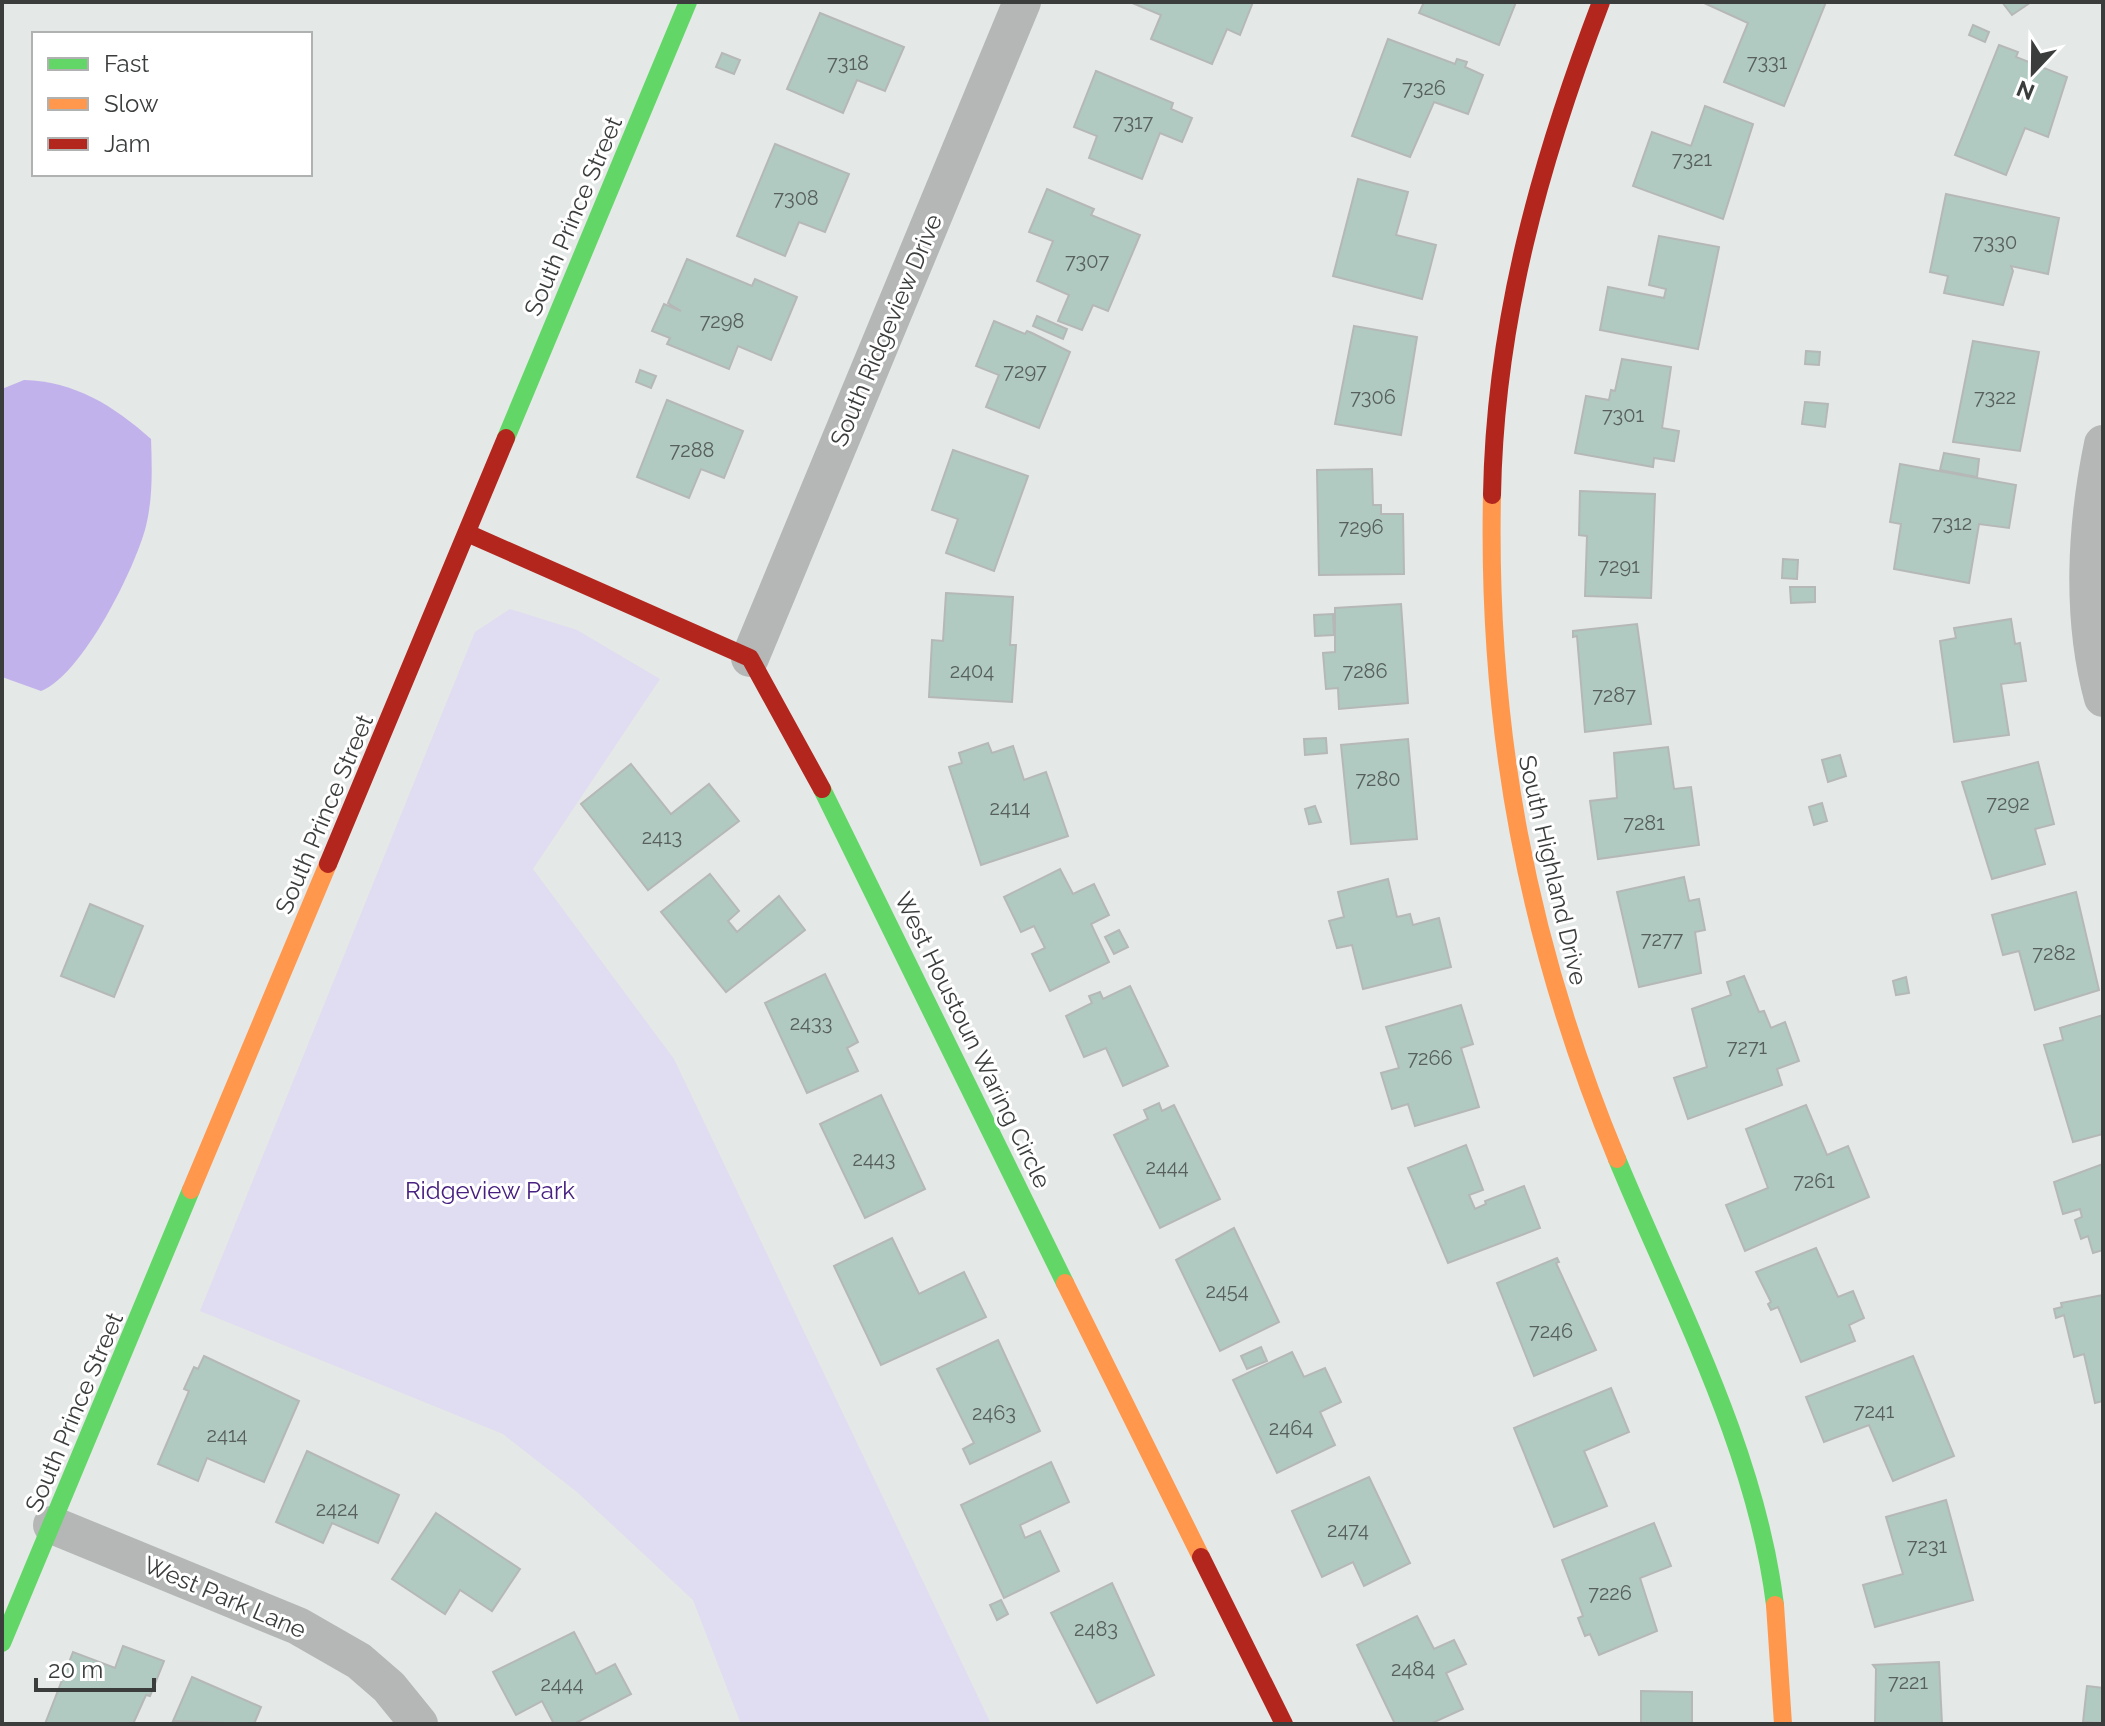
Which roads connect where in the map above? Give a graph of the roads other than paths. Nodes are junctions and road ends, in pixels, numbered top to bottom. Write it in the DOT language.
graph roads {
  1 [pos="688,2"];
  2 [pos="1022,2"];
  3 [pos="1601,2"];
  4 [pos="2103,444"];
  5 [pos="467,533"];
  6 [pos="750,658"];
  7 [pos="2103,698"];
  8 [pos="52,1525"];
  9 [pos="2,1643"];
  10 [pos="419,1724"];
  11 [pos="1284,1724"];
  12 [pos="1783,1724"];
  1 -- 5 [label="street, South Prince Street"];
  2 -- 6 [label="street, South Ridgeview Drive"];
  3 -- 12 [label="street, South Highland Drive"];
  4 -- 7 [label="street"];
  5 -- 6 [label="street"];
  5 -- 8 [label="street, South Prince Street"];
  6 -- 11 [label="street, West Houstoun Waring Circle"];
  8 -- 9 [label="street, South Prince Street"];
  8 -- 10 [label="street, West Park Lane"];
}
